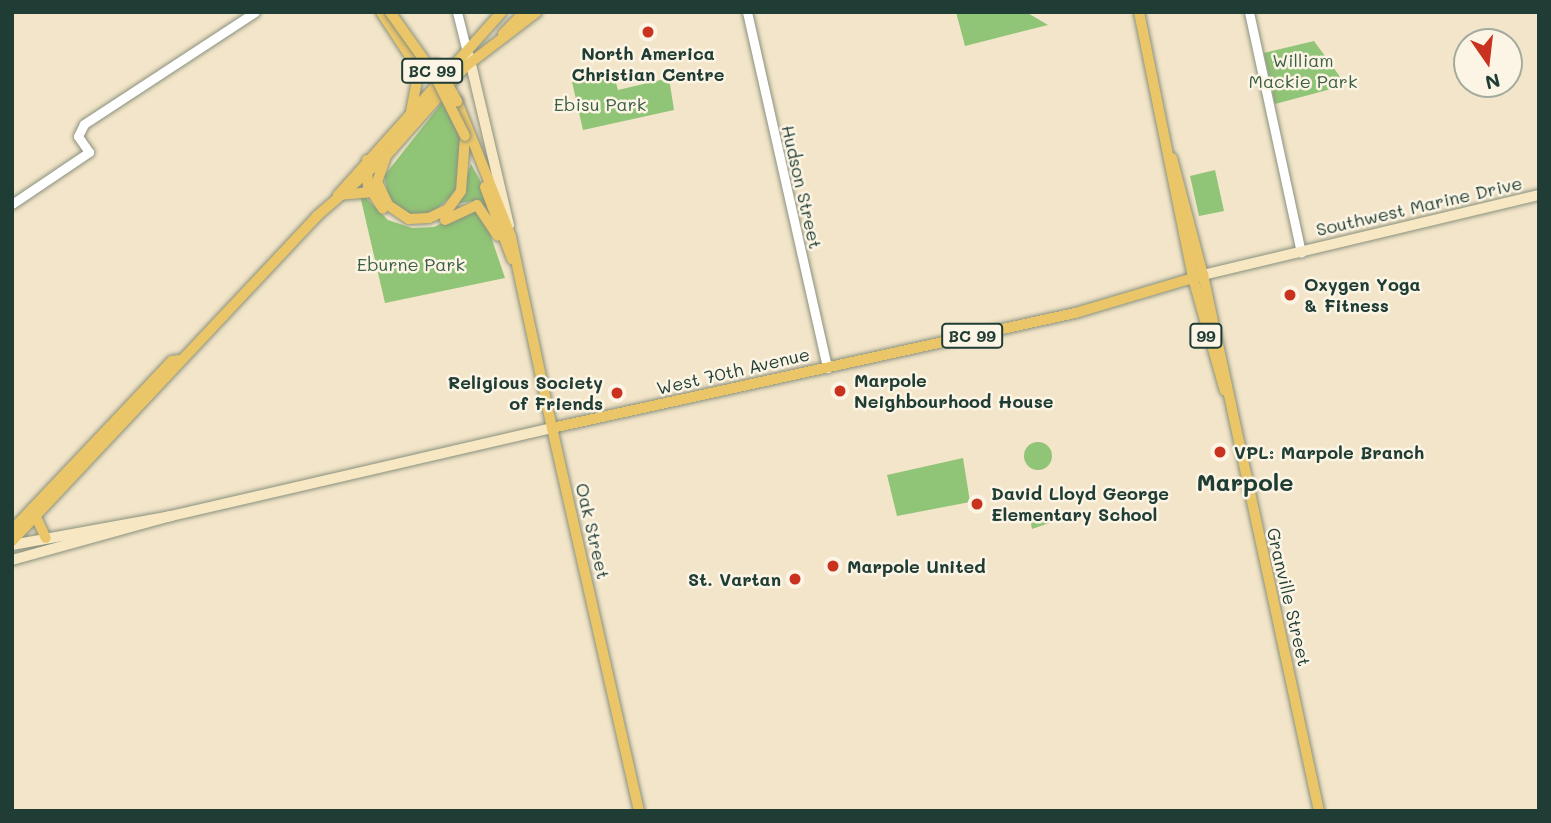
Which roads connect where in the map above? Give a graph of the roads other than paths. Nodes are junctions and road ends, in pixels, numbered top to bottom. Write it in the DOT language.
graph roads {
  1 [pos="255,12"];
  2 [pos="381,12"];
  3 [pos="390,12"];
  4 [pos="400,12"];
  5 [pos="457,12"];
  6 [pos="502,12"];
  7 [pos="512,12"];
  8 [pos="524,12"];
  9 [pos="537,12"];
  10 [pos="747,12"];
  11 [pos="1139,12"];
  12 [pos="1249,12"];
  13 [pos="494,26"];
  14 [pos="502,36"];
  15 [pos="469,57"];
  16 [pos="411,112"];
  17 [pos="468,139"];
  18 [pos="386,156"];
  19 [pos="367,160"];
  20 [pos="366,173"];
  21 [pos="370,192"];
  22 [pos="338,195"];
  23 [pos="1539,195"];
  24 [pos="12,204"];
  25 [pos="498,236"];
  26 [pos="511,237"];
  27 [pos="1301,252"];
  28 [pos="512,259"];
  29 [pos="1198,276"];
  30 [pos="180,360"];
  31 [pos="827,368"];
  32 [pos="552,428"];
  33 [pos="171,516"];
  34 [pos="36,517"];
  35 [pos="12,530"];
  36 [pos="46,538"];
  37 [pos="12,543"];
  38 [pos="12,560"];
  39 [pos="639,811"];
  40 [pos="1319,811"];
  1 -- 24 [label="street"];
  2 -- 16 [label="main road"];
  3 -- 17 [label="main road, BC 99, bridge"];
  4 -- 17 [label="main road, BC 99, bridge"];
  5 -- 15 [label="street, Oak Street"];
  6 -- 13 [label="main road"];
  7 -- 13 [label="main road"];
  8 -- 14 [label="main road"];
  9 -- 14 [label="main road"];
  10 -- 31 [label="street, Hudson Street"];
  11 -- 29 [label="main road, Granville Street"];
  12 -- 27 [label="street, Southwest Marine Drive"];
  13 -- 15 [label="main road"];
  14 -- 15 [label="main road"];
  15 -- 16 [label="main road"];
  15 -- 18 [label="main road"];
  15 -- 26 [label="main road, Oak Street"];
  16 -- 19 [label="main road"];
  17 -- 18 [label="main road"];
  17 -- 25 [label="main road, Oak Street / BC 99"];
  17 -- 26 [label="main road, Oak Street / BC 99"];
  18 -- 20 [label="main road"];
  19 -- 20 [label="main road"];
  19 -- 22 [label="main road"];
  20 -- 21 [label="main road"];
  20 -- 22 [label="main road"];
  21 -- 22 [label="main road"];
  21 -- 25 [label="main road"];
  22 -- 30 [label="main road"];
  23 -- 27 [label="main road, Southwest Marine Drive"];
  25 -- 28 [label="main road, Oak Street / BC 99"];
  26 -- 28 [label="main road, Oak Street / BC 99"];
  27 -- 29 [label="main road, West 70th Avenue"];
  28 -- 32 [label="main road, Oak Street / BC 99"];
  29 -- 31 [label="main road, West 70th Avenue / BC 99"];
  29 -- 40 [label="main road, Granville Street"];
  30 -- 34 [label="main road"];
  30 -- 35 [label="main road"];
  31 -- 32 [label="main road, West 70th Avenue / BC 99"];
  32 -- 33 [label="main road, West 70th Avenue"];
  32 -- 39 [label="main road, Oak Street"];
  33 -- 36 [label="main road, West 70th Avenue"];
  33 -- 38 [label="main road, West 70th Avenue"];
  34 -- 36 [label="main road"];
  34 -- 37 [label="main road"];
  36 -- 37 [label="main road, West 70th Avenue"];
}
